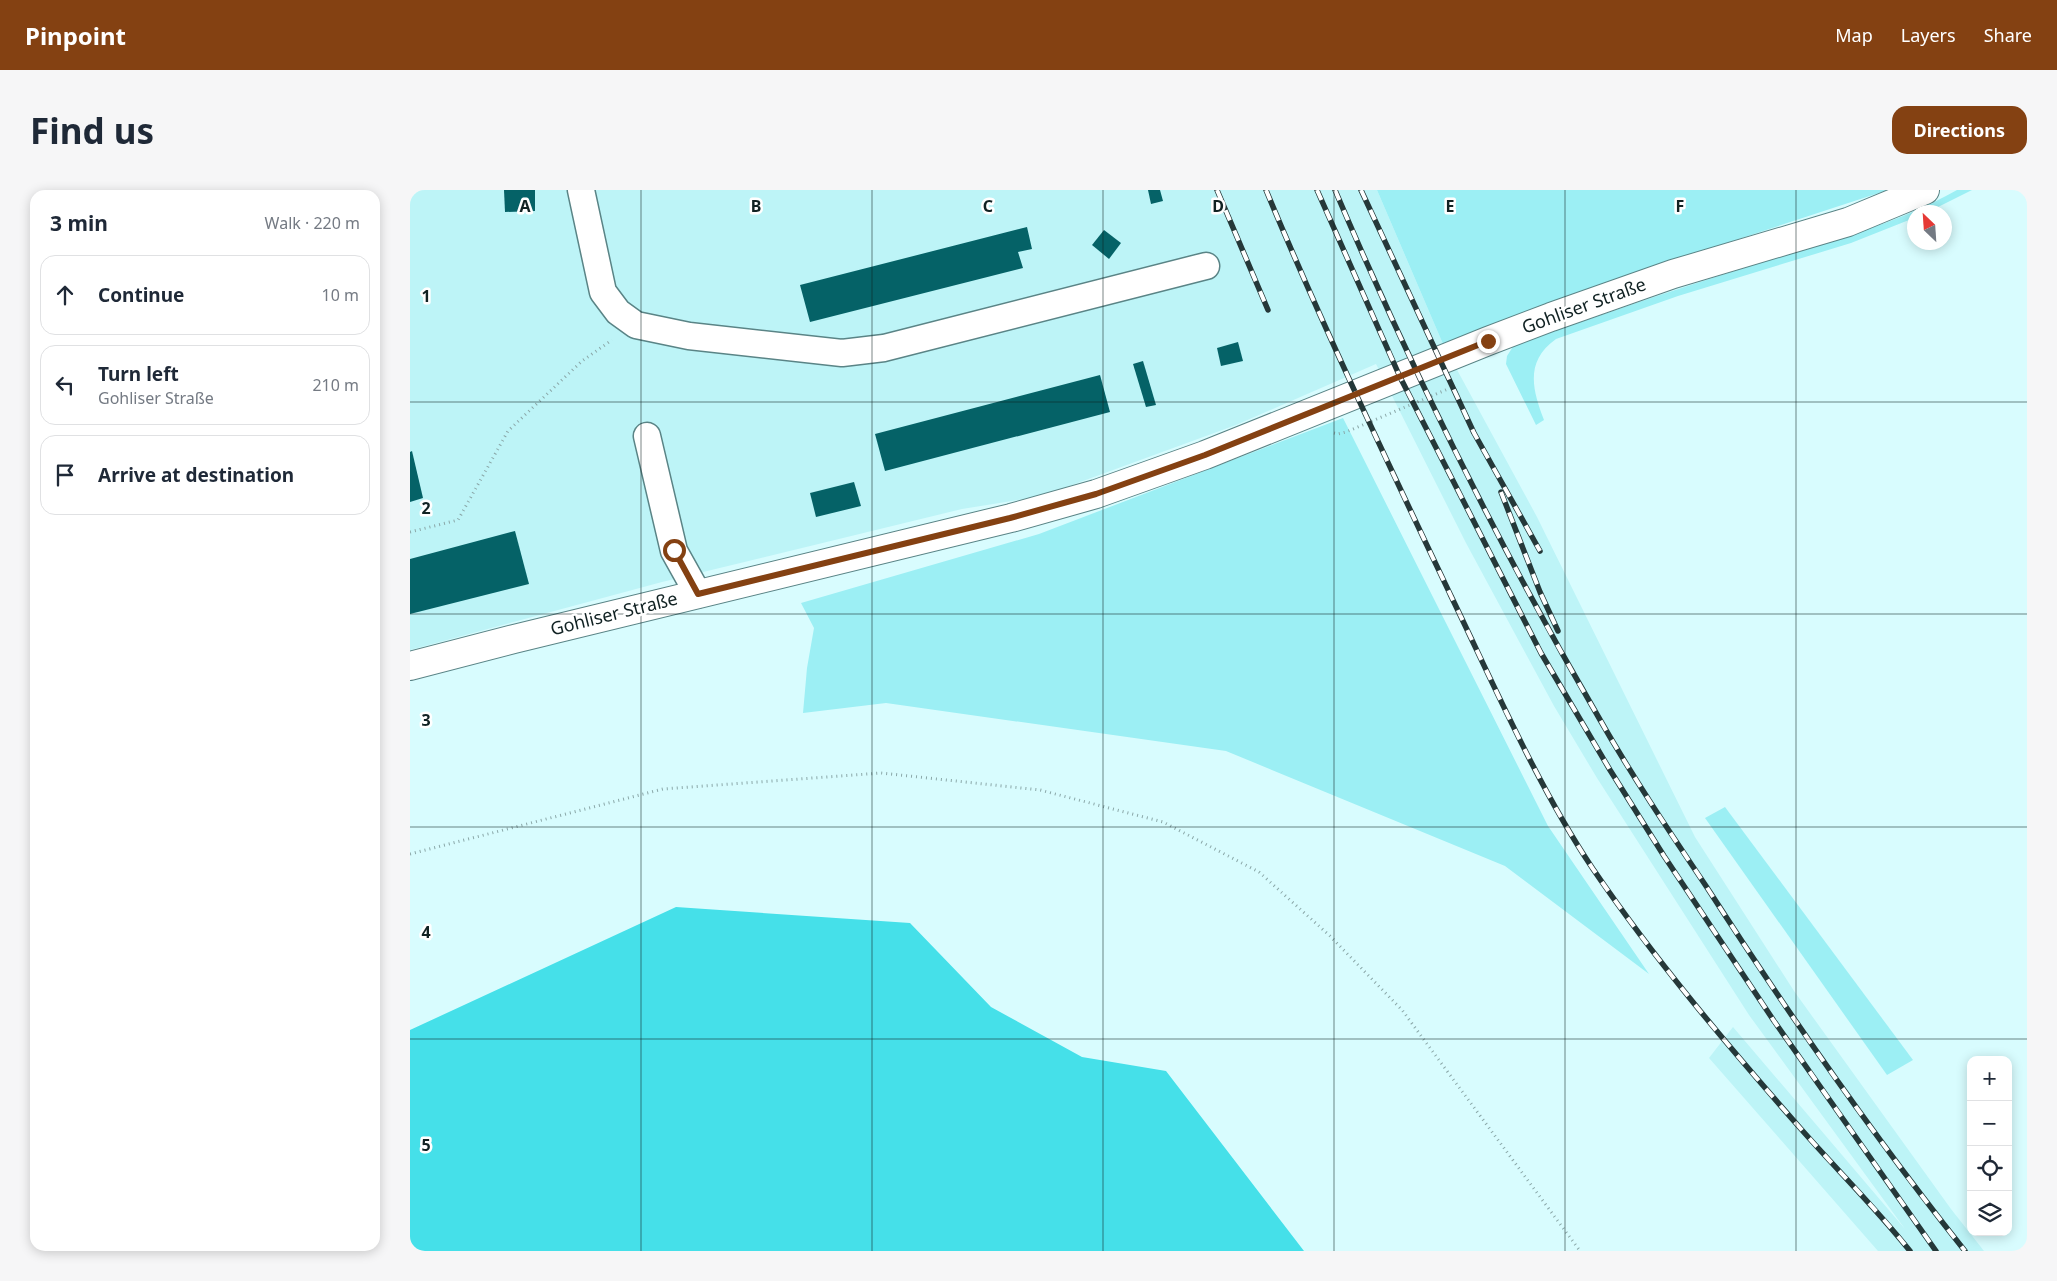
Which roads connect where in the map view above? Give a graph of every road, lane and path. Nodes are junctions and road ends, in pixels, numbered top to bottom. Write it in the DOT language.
graph roads {
  1 [pos="581,190"];
  2 [pos="1925,190"];
  3 [pos="1206,266"];
  4 [pos="636,324"];
  5 [pos="1452,387"];
  6 [pos="1346,432"];
  7 [pos="647,436"];
  8 [pos="410,532"];
  9 [pos="698,594"];
  10 [pos="410,666"];
  11 [pos="410,854"];
  12 [pos="1580,1251"];
  1 -- 4 [label="lane"];
  2 -- 9 [label="main road, Gohliser Straße"];
  3 -- 4 [label="lane"];
  4 -- 8 [label="path"];
  5 -- 6 [label="path"];
  7 -- 9 [label="lane"];
  9 -- 10 [label="main road, Gohliser Straße"];
  11 -- 12 [label="path"];
}
